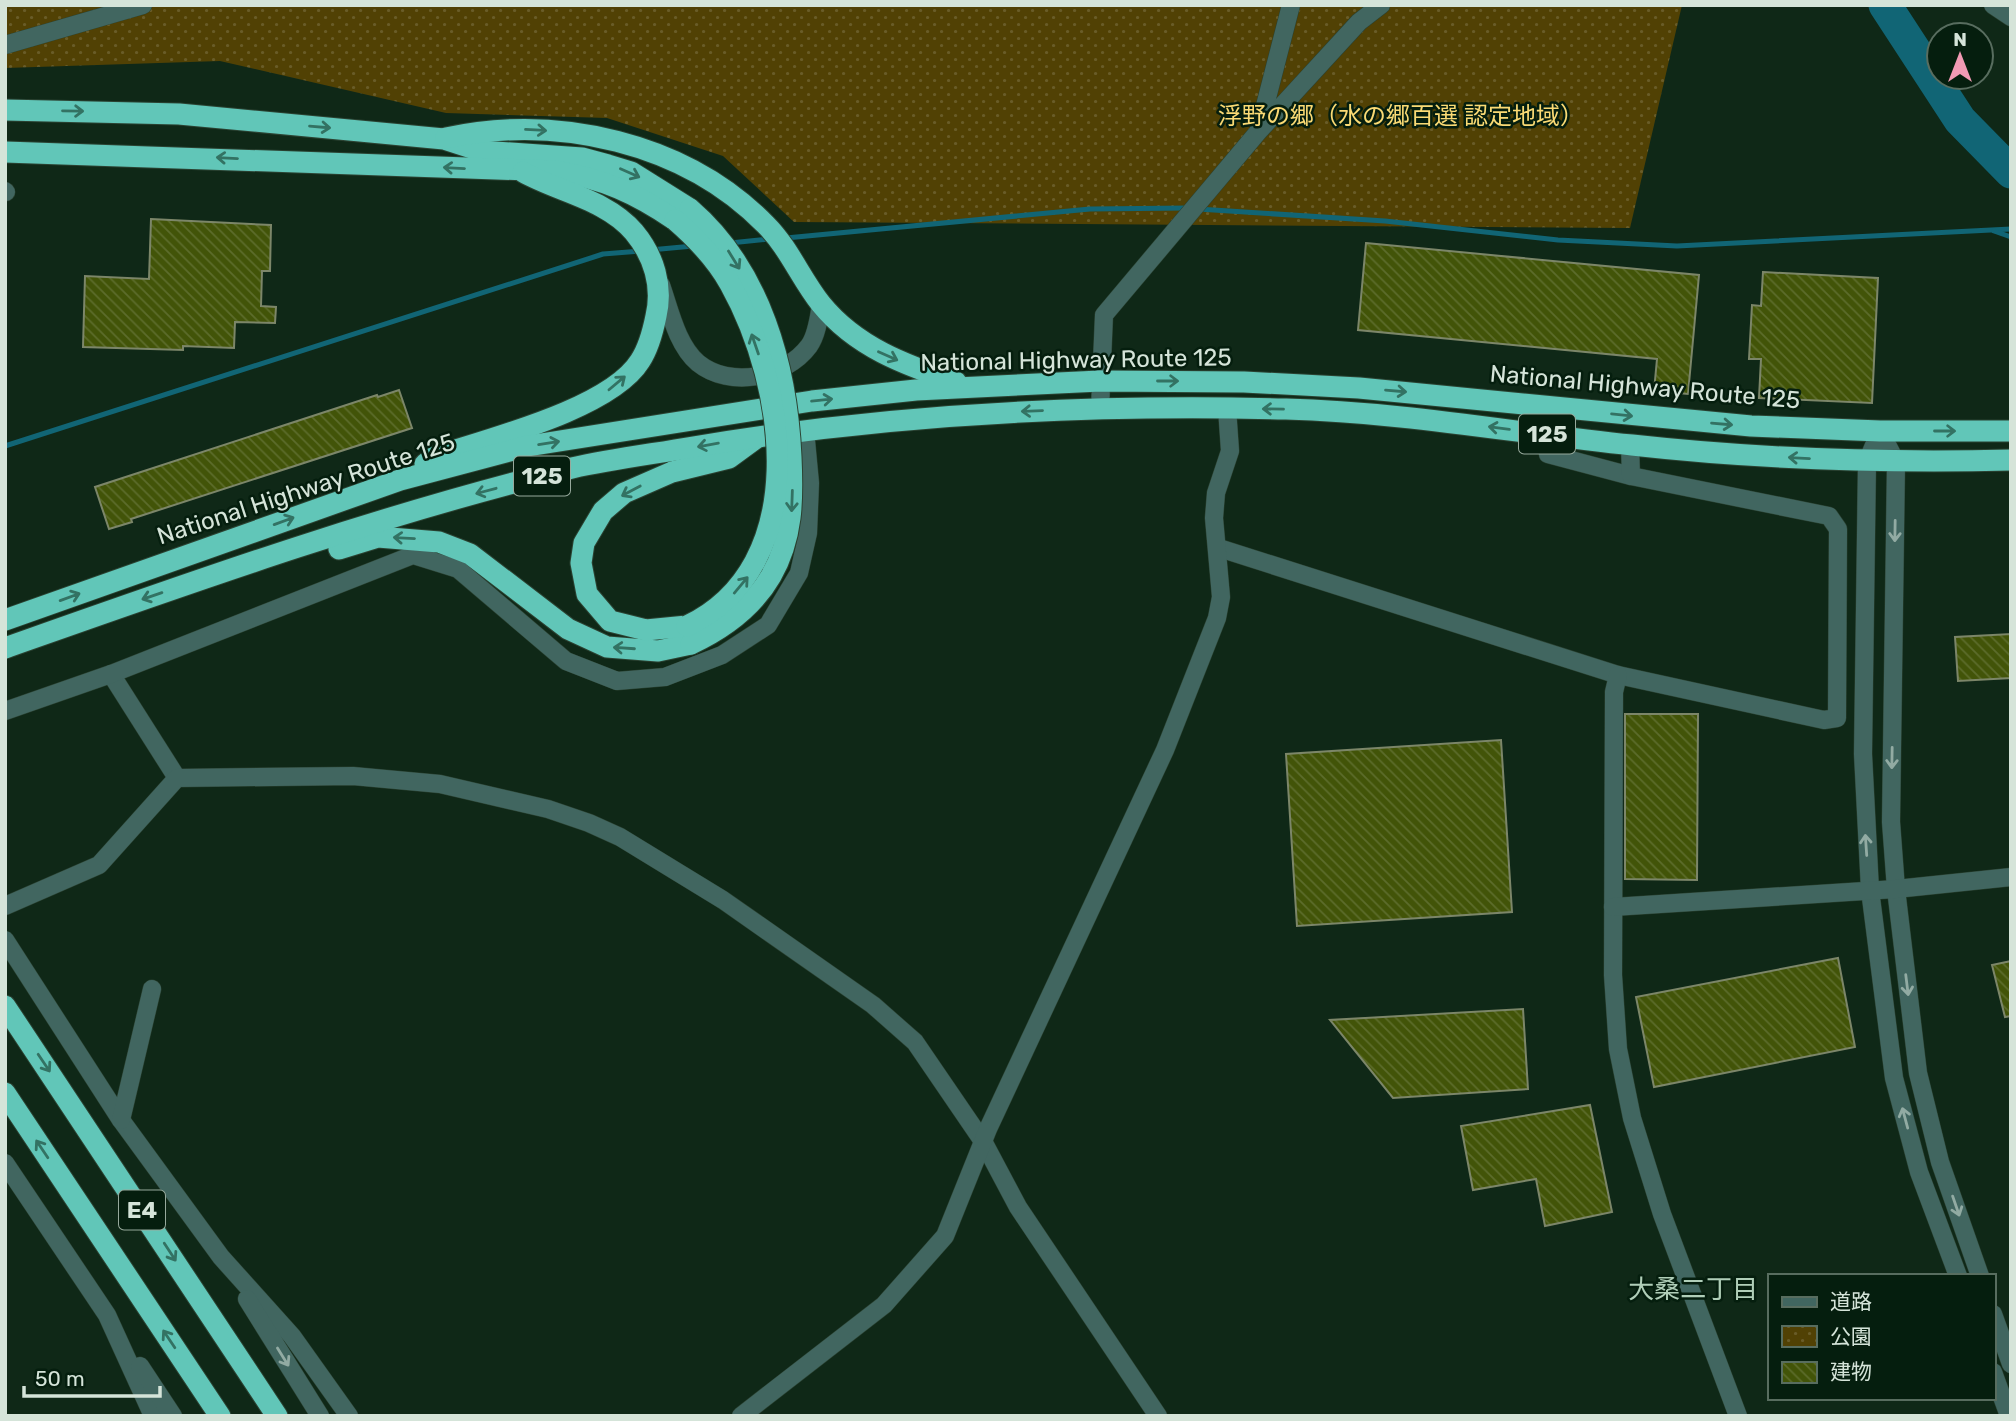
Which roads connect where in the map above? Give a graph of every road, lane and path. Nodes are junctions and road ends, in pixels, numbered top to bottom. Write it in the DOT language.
graph roads {
  1 [pos="144,5"];
  2 [pos="1291,5"];
  3 [pos="1381,5"];
  4 [pos="1993,5"];
  5 [pos="2011,17"];
  6 [pos="5,45"];
  7 [pos="5,110"];
  8 [pos="1258,132"];
  9 [pos="444,139"];
  10 [pos="5,152"];
  11 [pos="523,172"];
  12 [pos="682,214"];
  13 [pos="656,274"];
  14 [pos="821,304"];
  15 [pos="1100,381"];
  16 [pos="967,386"];
  17 [pos="1227,408"];
  18 [pos="1100,409"];
  19 [pos="804,430"];
  20 [pos="2011,431"];
  21 [pos="1880,432"];
  22 [pos="1547,434"];
  23 [pos="759,436"];
  24 [pos="1630,445"];
  25 [pos="2011,460"];
  26 [pos="1867,462"];
  27 [pos="1896,462"];
  28 [pos="1631,476"];
  29 [pos="400,480"];
  30 [pos="1219,548"];
  31 [pos="185,584"];
  32 [pos="5,620"];
  33 [pos="689,635"];
  34 [pos="5,648"];
  35 [pos="111,674"];
  36 [pos="1618,675"];
  37 [pos="5,711"];
  38 [pos="177,778"];
  39 [pos="2011,877"];
  40 [pos="1896,889"];
  41 [pos="1870,890"];
  42 [pos="5,906"];
  43 [pos="1613,907"];
  44 [pos="5,940"];
  45 [pos="152,989"];
  46 [pos="5,1006"];
  47 [pos="5,1093"];
  48 [pos="121,1120"];
  49 [pos="984,1143"];
  50 [pos="5,1163"];
  51 [pos="221,1257"];
  52 [pos="1957,1274"];
  53 [pos="1979,1274"];
  54 [pos="107,1315"];
  55 [pos="1995,1320"];
  56 [pos="2011,1364"];
  57 [pos="1995,1378"];
  58 [pos="153,1416"];
  59 [pos="173,1416"];
  60 [pos="220,1416"];
  61 [pos="277,1416"];
  62 [pos="320,1416"];
  63 [pos="349,1416"];
  64 [pos="741,1416"];
  65 [pos="1158,1416"];
  66 [pos="1738,1416"];
  67 [pos="2009,1416"];
  1 -- 6 [label="street"];
  2 -- 8 [label="street"];
  3 -- 8 [label="street"];
  4 -- 5 [label="street"];
  7 -- 9 [label="highway, one-way"];
  8 -- 15 [label="street"];
  9 -- 12 [label="highway, one-way"];
  9 -- 14 [label="highway, one-way"];
  11 -- 10 [label="highway, one-way"];
  11 -- 12 [label="highway"];
  11 -- 13 [label="highway"];
  12 -- 33 [label="highway, bridge"];
  13 -- 14 [label="street"];
  29 -- 13 [label="highway, one-way"];
  14 -- 16 [label="highway, one-way"];
  15 -- 16 [label="highway, National Highway Route 125 / 125"];
  15 -- 18 [label="street"];
  15 -- 21 [label="highway, National Highway Route 125 / 125, one-way"];
  29 -- 16 [label="highway, National Highway Route 125 / 125, one-way"];
  17 -- 18 [label="highway, National Highway Route 125 / 125"];
  22 -- 17 [label="highway, National Highway Route 125 / 125, one-way"];
  17 -- 30 [label="street"];
  18 -- 19 [label="highway, National Highway Route 125 / 125, one-way"];
  19 -- 23 [label="highway, National Highway Route 125 / 125"];
  19 -- 35 [label="street"];
  21 -- 20 [label="highway, National Highway Route 125 / 125, one-way"];
  21 -- 26 [label="street"];
  21 -- 27 [label="street"];
  22 -- 24 [label="highway, National Highway Route 125 / 125"];
  22 -- 28 [label="street"];
  23 -- 31 [label="highway, National Highway Route 125 / 125, one-way"];
  23 -- 33 [label="highway, one-way"];
  26 -- 24 [label="highway, National Highway Route 125 / 125, one-way"];
  24 -- 28 [label="street"];
  25 -- 27 [label="highway, National Highway Route 125 / 125"];
  26 -- 27 [label="highway, National Highway Route 125 / 125"];
  41 -- 26 [label="street, one-way"];
  27 -- 40 [label="street, one-way"];
  28 -- 36 [label="street"];
  32 -- 29 [label="highway, National Highway Route 125 / 125, one-way"];
  30 -- 36 [label="street"];
  30 -- 49 [label="street"];
  33 -- 31 [label="highway, one-way"];
  31 -- 34 [label="highway, National Highway Route 125 / 125, one-way"];
  35 -- 37 [label="street"];
  35 -- 38 [label="street"];
  36 -- 43 [label="street"];
  38 -- 42 [label="street"];
  38 -- 49 [label="street"];
  39 -- 40 [label="street"];
  40 -- 41 [label="street"];
  40 -- 53 [label="street, one-way"];
  41 -- 43 [label="street"];
  52 -- 41 [label="street, one-way"];
  43 -- 66 [label="street"];
  44 -- 48 [label="street"];
  45 -- 48 [label="street"];
  46 -- 61 [label="highway, E4, one-way"];
  60 -- 47 [label="highway, E4, one-way"];
  48 -- 51 [label="street"];
  49 -- 64 [label="street"];
  49 -- 65 [label="street"];
  50 -- 54 [label="street"];
  51 -- 62 [label="street, one-way"];
  51 -- 63 [label="street"];
  54 -- 58 [label="street"];
  54 -- 59 [label="street"];
  55 -- 56 [label="street"];
  57 -- 67 [label="street"];
}
